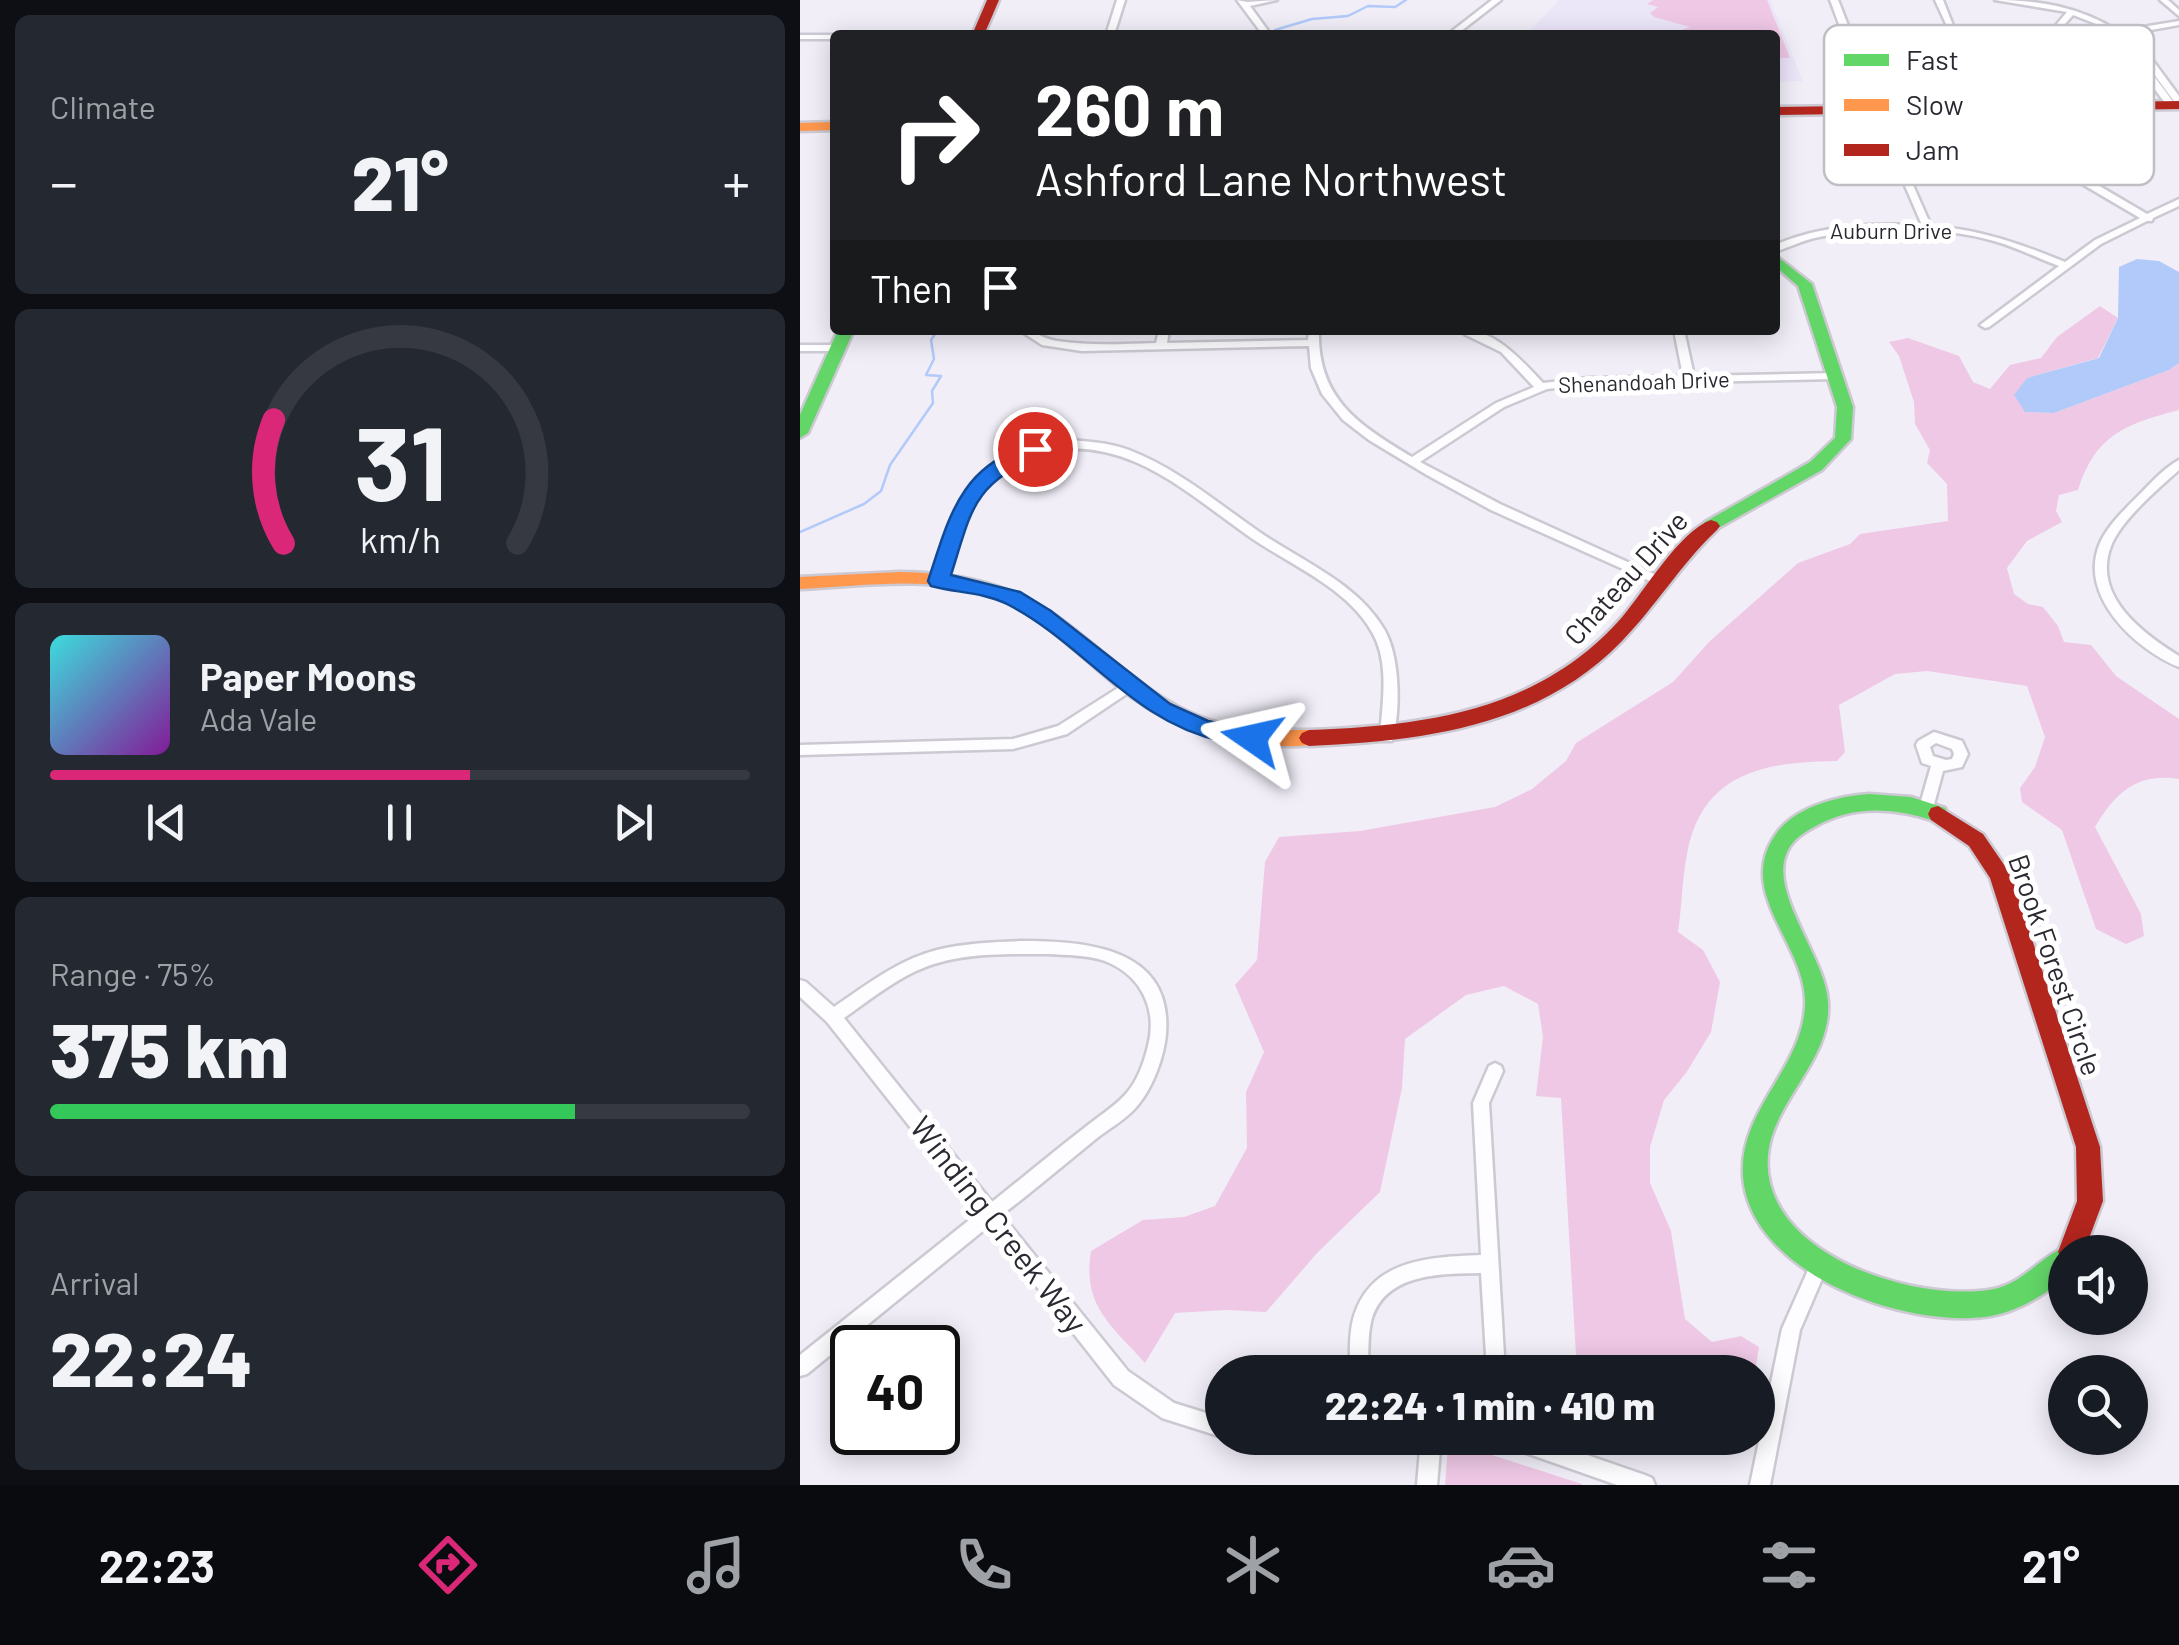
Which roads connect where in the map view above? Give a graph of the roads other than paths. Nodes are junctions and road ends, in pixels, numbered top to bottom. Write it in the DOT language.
graph roads {
  1 [pos="994,0"];
  2 [pos="1121,0"];
  3 [pos="1273,0"];
  4 [pos="1497,0"];
  5 [pos="1834,0"];
  6 [pos="1939,0"];
  7 [pos="1999,0"];
  8 [pos="2164,0"];
  9 [pos="1242,2"];
  10 [pos="2072,11"];
  11 [pos="2179,14"];
  12 [pos="2179,23"];
  13 [pos="1845,25"];
  14 [pos="1951,25"];
  15 [pos="2060,25"];
  16 [pos="2101,25"];
  17 [pos="2154,27"];
  18 [pos="980,30"];
  19 [pos="1112,30"];
  20 [pos="1264,30"];
  21 [pos="1460,30"];
  22 [pos="830,37"];
  23 [pos="800,38"];
  24 [pos="2154,78"];
  25 [pos="2177,105"];
  26 [pos="1824,110"];
  27 [pos="1780,111"];
  28 [pos="800,126"];
  29 [pos="830,126"];
  30 [pos="1909,185"];
  31 [pos="2090,185"];
  32 [pos="2179,202"];
  33 [pos="2149,219"];
  34 [pos="1928,229"];
  35 [pos="1780,246"];
  36 [pos="1780,262"];
  37 [pos="2066,265"];
  38 [pos="1984,325"];
  39 [pos="1032,335"];
  40 [pos="1163,335"];
  41 [pos="1474,335"];
  42 [pos="1680,335"];
  43 [pos="1314,337"];
  44 [pos="841,339"];
  45 [pos="1161,346"];
  46 [pos="800,348"];
  47 [pos="1836,376"];
  48 [pos="1689,379"];
  49 [pos="1541,388"];
  50 [pos="800,433"];
  51 [pos="1412,462"];
  52 [pos="2179,464"];
  53 [pos="2172,479"];
  54 [pos="939,581"];
  55 [pos="1661,582"];
  56 [pos="800,583"];
  57 [pos="2179,662"];
  58 [pos="1128,686"];
  59 [pos="1386,737"];
  60 [pos="800,750"];
  61 [pos="1938,765"];
  62 [pos="1926,808"];
  63 [pos="800,987"];
  64 [pos="833,1017"];
  65 [pos="1495,1071"];
  66 [pos="990,1216"];
  67 [pos="2080,1235"];
  68 [pos="1490,1264"];
  69 [pos="1819,1266"];
  70 [pos="2048,1277"];
  71 [pos="1360,1355"];
  72 [pos="1495,1355"];
  73 [pos="800,1367"];
  74 [pos="1205,1422"];
  75 [pos="1430,1455"];
  76 [pos="1560,1455"];
  77 [pos="1427,1485"];
  78 [pos="1645,1485"];
  79 [pos="1760,1485"];
  1 -- 18 [label="street"];
  2 -- 19 [label="street"];
  3 -- 9 [label="street"];
  4 -- 21 [label="street"];
  5 -- 13 [label="street"];
  6 -- 14 [label="street"];
  7 -- 10 [label="street"];
  8 -- 11 [label="street"];
  9 -- 20 [label="street"];
  10 -- 15 [label="street"];
  10 -- 16 [label="street"];
  12 -- 17 [label="street"];
  22 -- 23 [label="street"];
  24 -- 25 [label="street"];
  26 -- 27 [label="street"];
  28 -- 29 [label="street"];
  30 -- 34 [label="street"];
  31 -- 33 [label="street"];
  32 -- 33 [label="street"];
  33 -- 37 [label="street"];
  34 -- 35 [label="street, Auburn Drive"];
  34 -- 37 [label="street, Auburn Drive"];
  36 -- 47 [label="street, Chateau Drive"];
  37 -- 38 [label="street"];
  39 -- 45 [label="street"];
  40 -- 45 [label="street"];
  41 -- 49 [label="street"];
  42 -- 48 [label="street"];
  43 -- 45 [label="street"];
  43 -- 51 [label="street"];
  44 -- 46 [label="street"];
  44 -- 50 [label="street"];
  47 -- 48 [label="street, Shenandoah Drive"];
  47 -- 55 [label="street, Chateau Drive"];
  48 -- 49 [label="street, Shenandoah Drive"];
  49 -- 51 [label="street, Shenandoah Drive"];
  51 -- 55 [label="street"];
  52 -- 53 [label="street"];
  53 -- 57 [label="street"];
  54 -- 56 [label="street, Chateau Drive"];
  54 -- 58 [label="street, Chateau Drive"];
  54 -- 59 [label="street"];
  55 -- 59 [label="street, Chateau Drive"];
  58 -- 59 [label="street, Chateau Drive"];
  58 -- 60 [label="street"];
  61 -- 62 [label="street"];
  62 -- 67 [label="street, Brook Forest Circle"];
  62 -- 69 [label="street, Brook Forest Circle"];
  63 -- 64 [label="street, Winding Creek Way"];
  64 -- 66 [label="street, Winding Creek Way"];
  64 -- 66 [label="street"];
  65 -- 68 [label="street"];
  66 -- 73 [label="street"];
  66 -- 74 [label="street, Winding Creek Way"];
  68 -- 71 [label="street"];
  68 -- 72 [label="street"];
  69 -- 70 [label="street, Brook Forest Circle"];
  69 -- 79 [label="street"];
  75 -- 77 [label="street"];
  76 -- 78 [label="street"];
}
